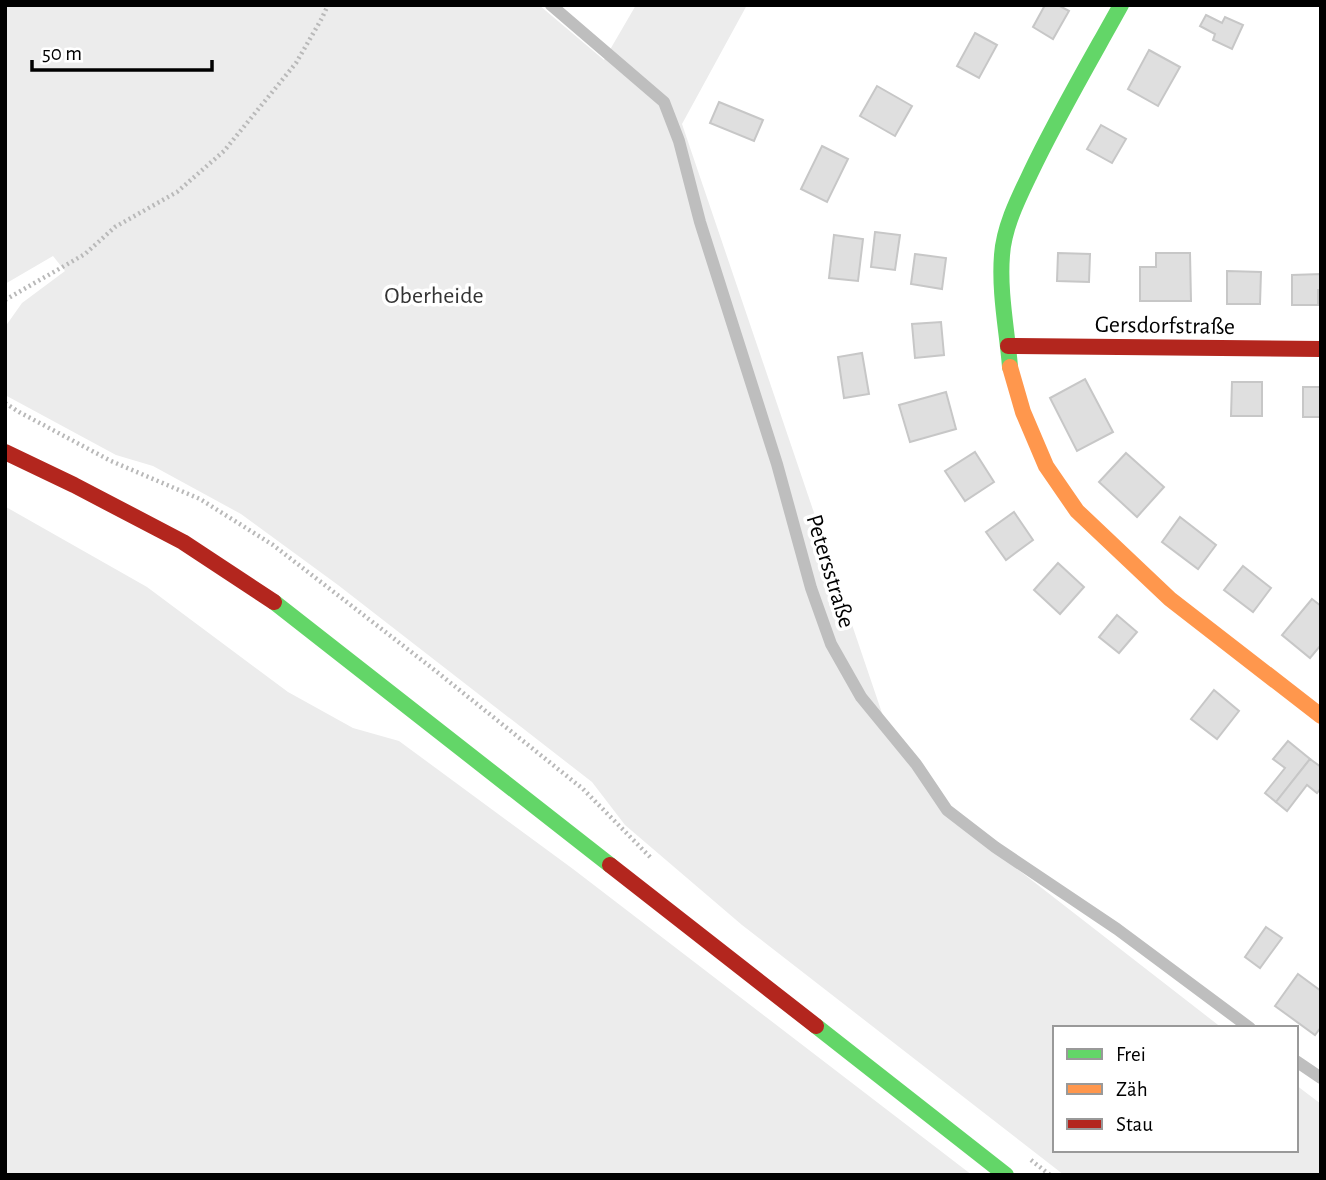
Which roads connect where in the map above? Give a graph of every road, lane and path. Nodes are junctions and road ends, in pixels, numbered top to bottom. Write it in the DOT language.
graph roads {
  1 [pos="328,5"];
  2 [pos="551,5"];
  3 [pos="1121,5"];
  4 [pos="5,300"];
  5 [pos="1008,346"];
  6 [pos="1321,349"];
  7 [pos="5,403"];
  8 [pos="5,452"];
  9 [pos="1321,716"];
  10 [pos="661,866"];
  11 [pos="1247,1026"];
  12 [pos="1298,1062"];
  13 [pos="1321,1078"];
  14 [pos="1029,1159"];
  15 [pos="1006,1175"];
  16 [pos="1050,1175"];
  1 -- 4 [label="path"];
  2 -- 11 [label="lane, Petersstraße"];
  3 -- 5 [label="main road"];
  5 -- 6 [label="main road, Gersdorfstraße"];
  5 -- 9 [label="main road"];
  7 -- 10 [label="path"];
  8 -- 15 [label="main road"];
  12 -- 13 [label="lane"];
  14 -- 16 [label="path"];
}
